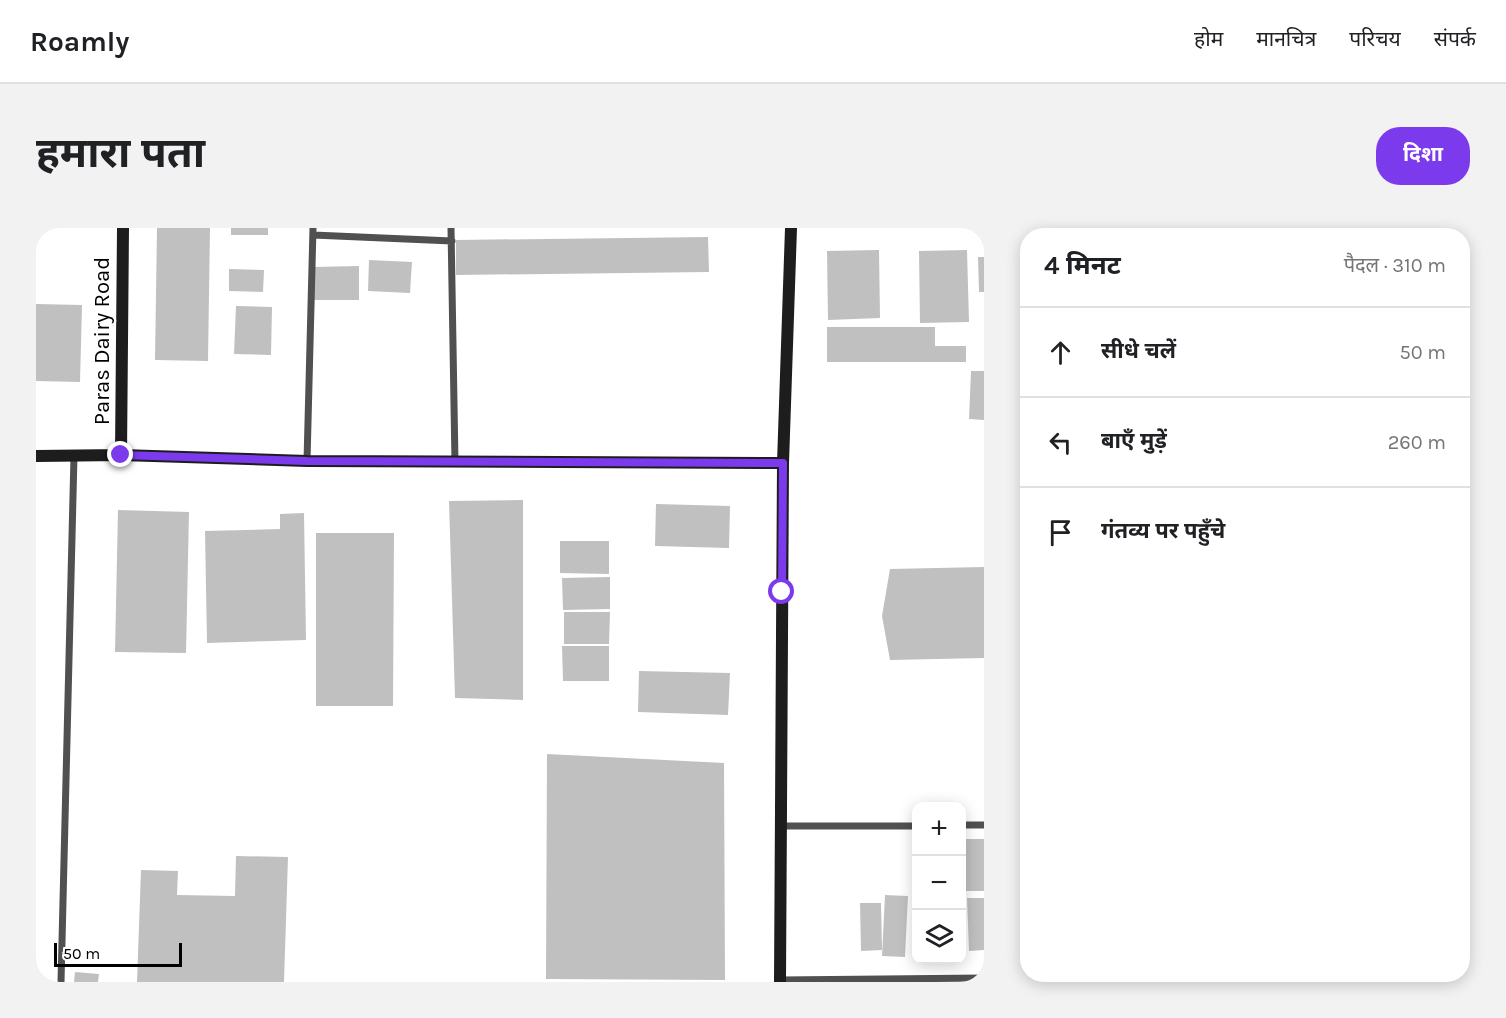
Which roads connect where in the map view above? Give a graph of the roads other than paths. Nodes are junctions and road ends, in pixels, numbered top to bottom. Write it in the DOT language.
graph roads {
  1 [pos="123,228"];
  2 [pos="451,228"];
  3 [pos="791,228"];
  4 [pos="313,232"];
  5 [pos="452,242"];
  6 [pos="121,455"];
  7 [pos="36,456"];
  8 [pos="74,456"];
  9 [pos="307,461"];
  10 [pos="455,462"];
  11 [pos="783,463"];
  12 [pos="966,825"];
  13 [pos="984,825"];
  14 [pos="781,826"];
  15 [pos="912,826"];
  16 [pos="984,978"];
  17 [pos="780,981"];
  18 [pos="61,982"];
  1 -- 6 [label="street, Paras Dairy Road"];
  2 -- 5 [label="lane"];
  3 -- 11 [label="street"];
  4 -- 5 [label="lane"];
  4 -- 9 [label="lane"];
  5 -- 10 [label="lane"];
  6 -- 8 [label="street"];
  6 -- 9 [label="street"];
  7 -- 8 [label="street"];
  8 -- 18 [label="lane"];
  9 -- 10 [label="street"];
  10 -- 11 [label="street"];
  11 -- 14 [label="street"];
  12 -- 13 [label="lane"];
  14 -- 15 [label="lane"];
  14 -- 17 [label="street"];
  16 -- 17 [label="lane"];
}
